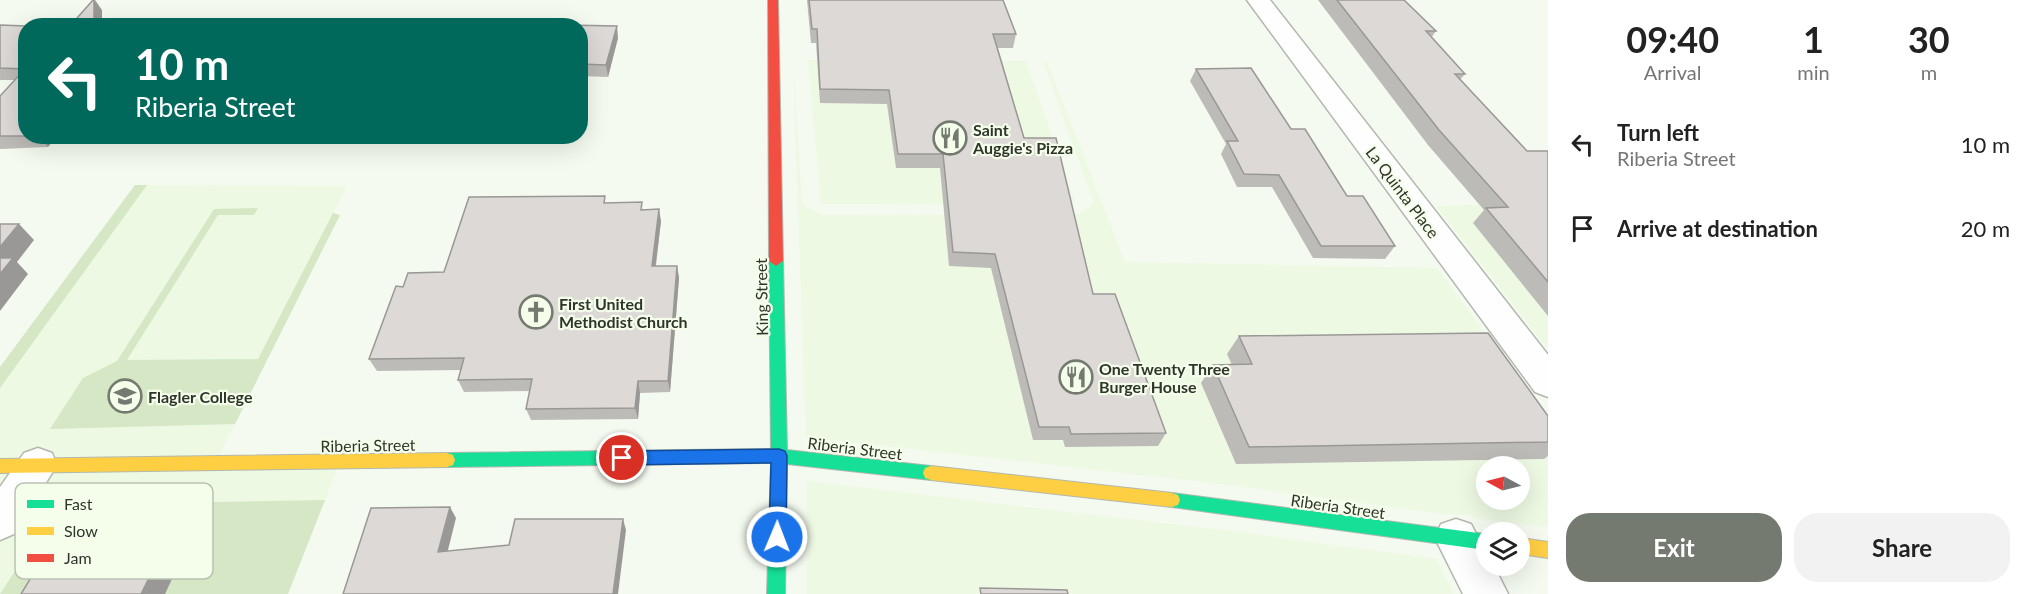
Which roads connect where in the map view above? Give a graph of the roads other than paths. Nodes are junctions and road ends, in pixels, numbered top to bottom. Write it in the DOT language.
graph roads {
  1 [pos="773,0"];
  2 [pos="1258,0"];
  3 [pos="1548,382"];
  4 [pos="779,456"];
  5 [pos="19,466"];
  6 [pos="0,521"];
  7 [pos="1471,540"];
  8 [pos="1530,547"];
  9 [pos="1548,550"];
  10 [pos="776,594"];
  11 [pos="1486,594"];
  1 -- 4 [label="street, King Street"];
  2 -- 3 [label="street, La Quinta Place"];
  4 -- 5 [label="street, Riberia Street"];
  4 -- 7 [label="street, Riberia Street"];
  4 -- 10 [label="street, King Street"];
  5 -- 6 [label="street"];
  7 -- 11 [label="street"];
  8 -- 9 [label="street"];
}
